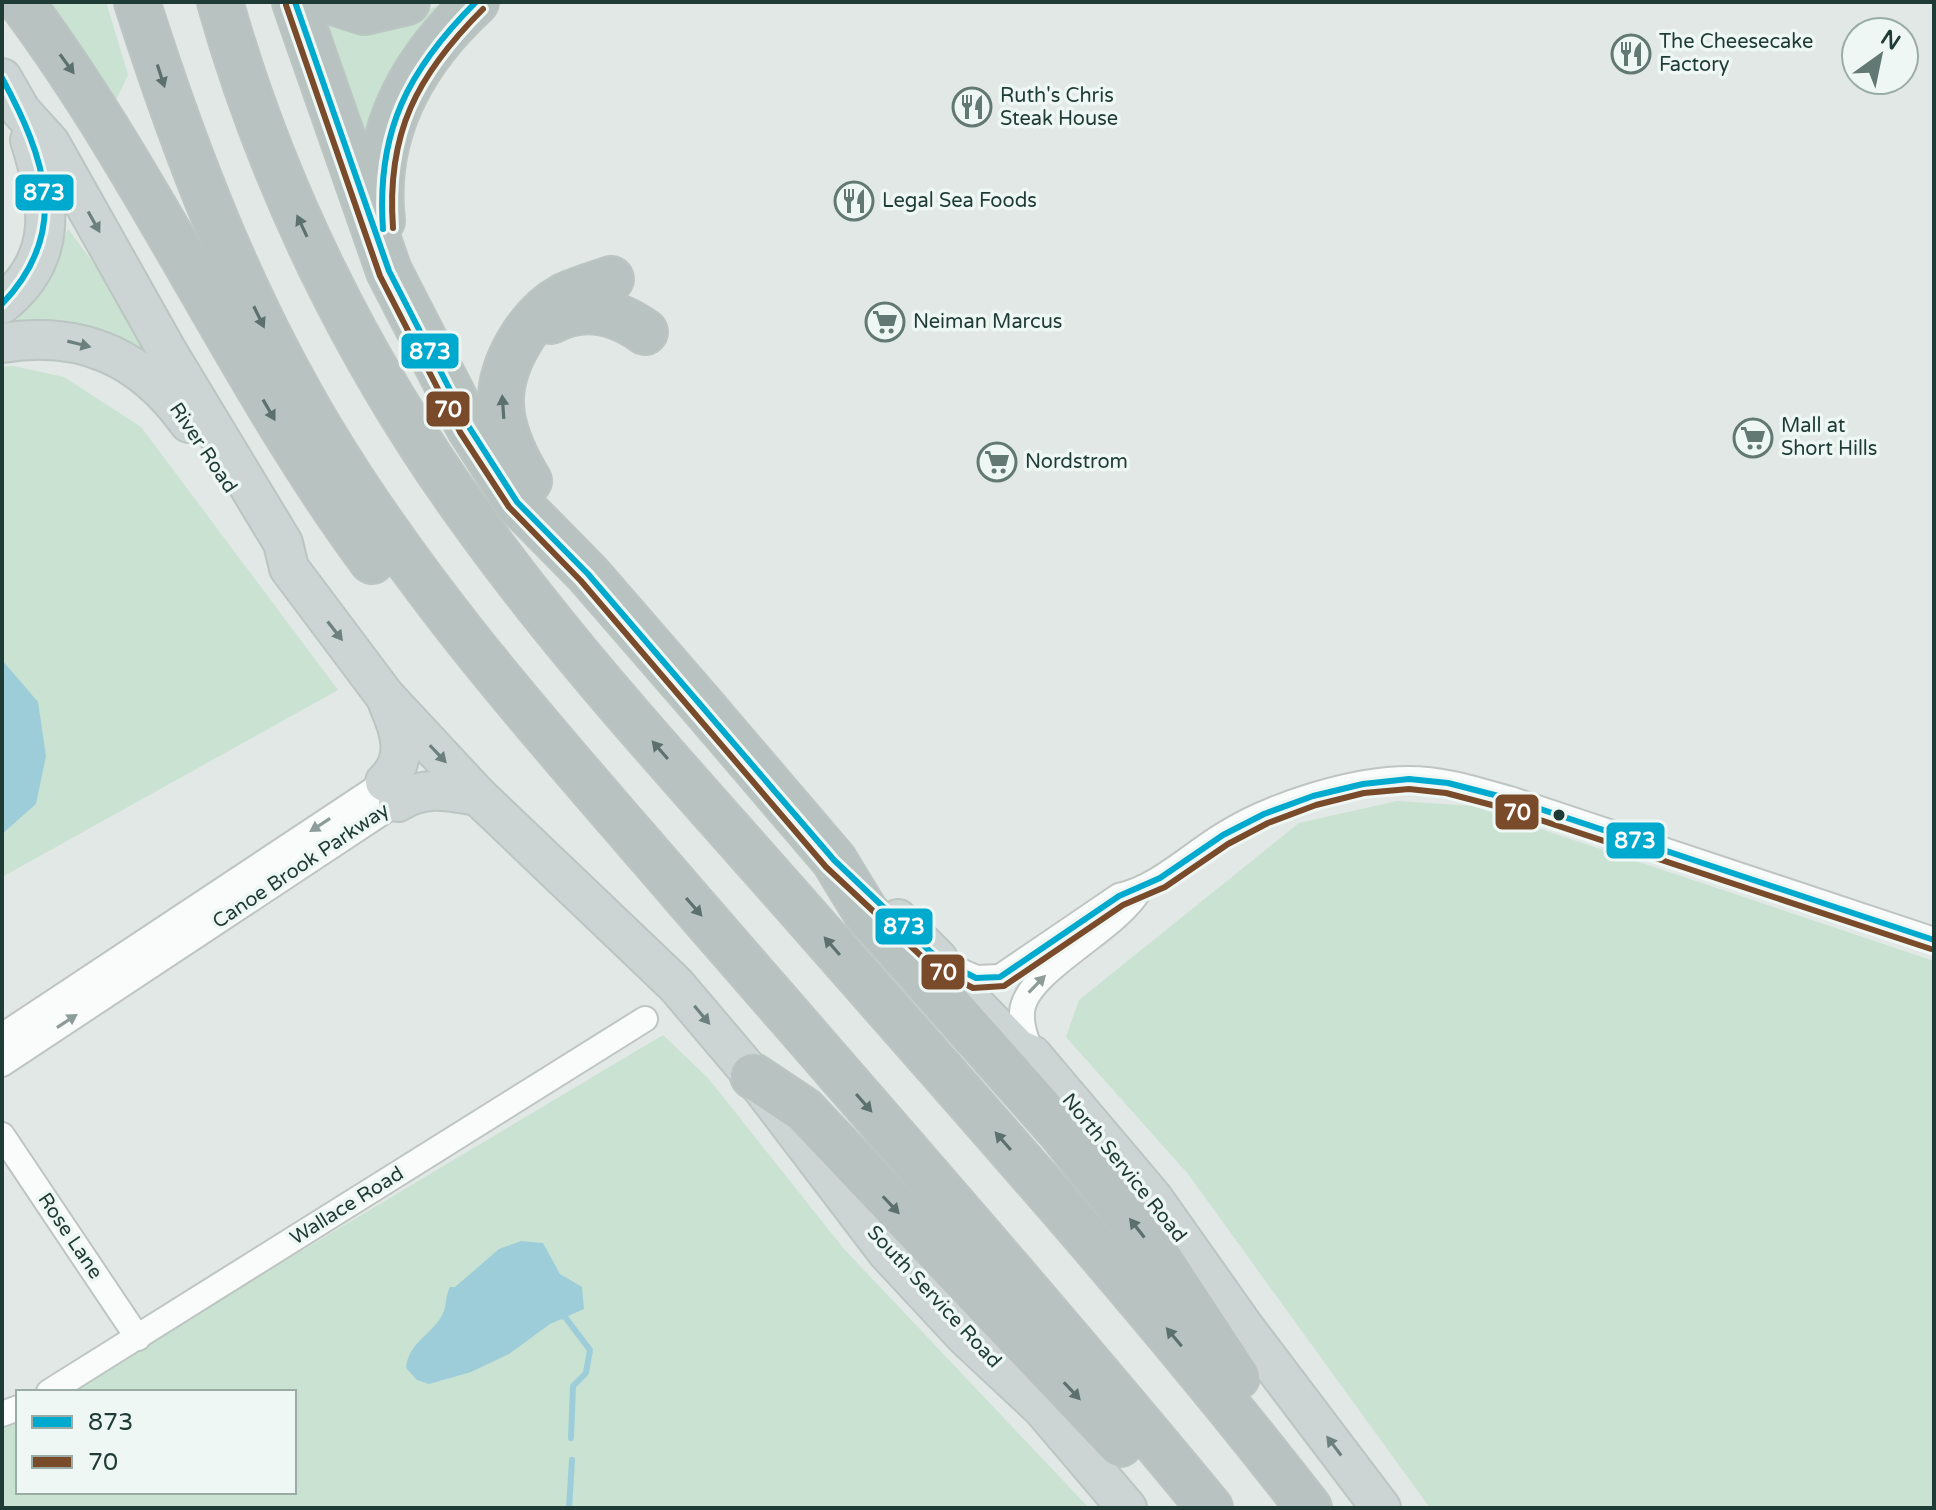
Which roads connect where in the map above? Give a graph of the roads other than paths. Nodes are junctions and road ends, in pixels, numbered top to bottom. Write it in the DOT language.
graph roads {
  1 [pos="21,2"];
  2 [pos="137,2"];
  3 [pos="220,2"];
  4 [pos="270,2"];
  5 [pos="295,2"];
  6 [pos="333,2"];
  7 [pos="407,2"];
  8 [pos="476,2"];
  9 [pos="2,78"];
  10 [pos="21,111"];
  11 [pos="389,271"];
  12 [pos="611,279"];
  13 [pos="2,304"];
  14 [pos="645,332"];
  15 [pos="2,343"];
  16 [pos="520,343"];
  17 [pos="405,418"];
  18 [pos="289,568"];
  19 [pos="588,574"];
  20 [pos="385,696"];
  21 [pos="392,792"];
  22 [pos="478,796"];
  23 [pos="834,860"];
  24 [pos="655,861"];
  25 [pos="1139,891"];
  26 [pos="1934,940"];
  27 [pos="938,959"];
  28 [pos="645,1019"];
  29 [pos="2,1036"];
  30 [pos="1032,1055"];
  31 [pos="2,1064"];
  32 [pos="753,1076"];
  33 [pos="2,1135"];
  34 [pos="138,1338"];
  35 [pos="52,1390"];
  36 [pos="1127,1508"];
  37 [pos="1178,1508"];
  38 [pos="1210,1508"];
  39 [pos="1310,1508"];
  40 [pos="1381,1508"];
  1 -- 24 [label="highway, one-way"];
  2 -- 24 [label="highway, one-way"];
  17 -- 3 [label="highway, one-way"];
  4 -- 17 [label="highway"];
  5 -- 11 [label="highway"];
  6 -- 7 [label="highway"];
  8 -- 11 [label="highway"];
  9 -- 10 [label="main road"];
  10 -- 13 [label="main road"];
  10 -- 18 [label="main road, one-way"];
  11 -- 19 [label="highway"];
  12 -- 16 [label="highway"];
  14 -- 16 [label="highway"];
  15 -- 18 [label="main road, River Road, one-way"];
  19 -- 16 [label="highway, one-way"];
  39 -- 17 [label="highway, one-way"];
  18 -- 20 [label="main road, one-way"];
  19 -- 23 [label="highway"];
  20 -- 21 [label="main road"];
  20 -- 22 [label="main road, South Service Road, one-way"];
  21 -- 22 [label="main road"];
  21 -- 29 [label="street, Canoe Brook Parkway, one-way"];
  31 -- 21 [label="street, Canoe Brook Parkway, one-way"];
  22 -- 32 [label="main road, South Service Road, one-way"];
  23 -- 27 [label="main road, North Service Road"];
  39 -- 23 [label="highway, one-way"];
  24 -- 38 [label="highway, one-way"];
  25 -- 26 [label="street"];
  25 -- 27 [label="street"];
  30 -- 25 [label="street, one-way"];
  27 -- 30 [label="main road, North Service Road"];
  28 -- 34 [label="street, Wallace Road"];
  40 -- 30 [label="main road, North Service Road, one-way"];
  32 -- 36 [label="main road, South Service Road"];
  32 -- 37 [label="highway, one-way"];
  33 -- 34 [label="street, Rose Lane"];
  34 -- 35 [label="street, Wallace Road"];
}
